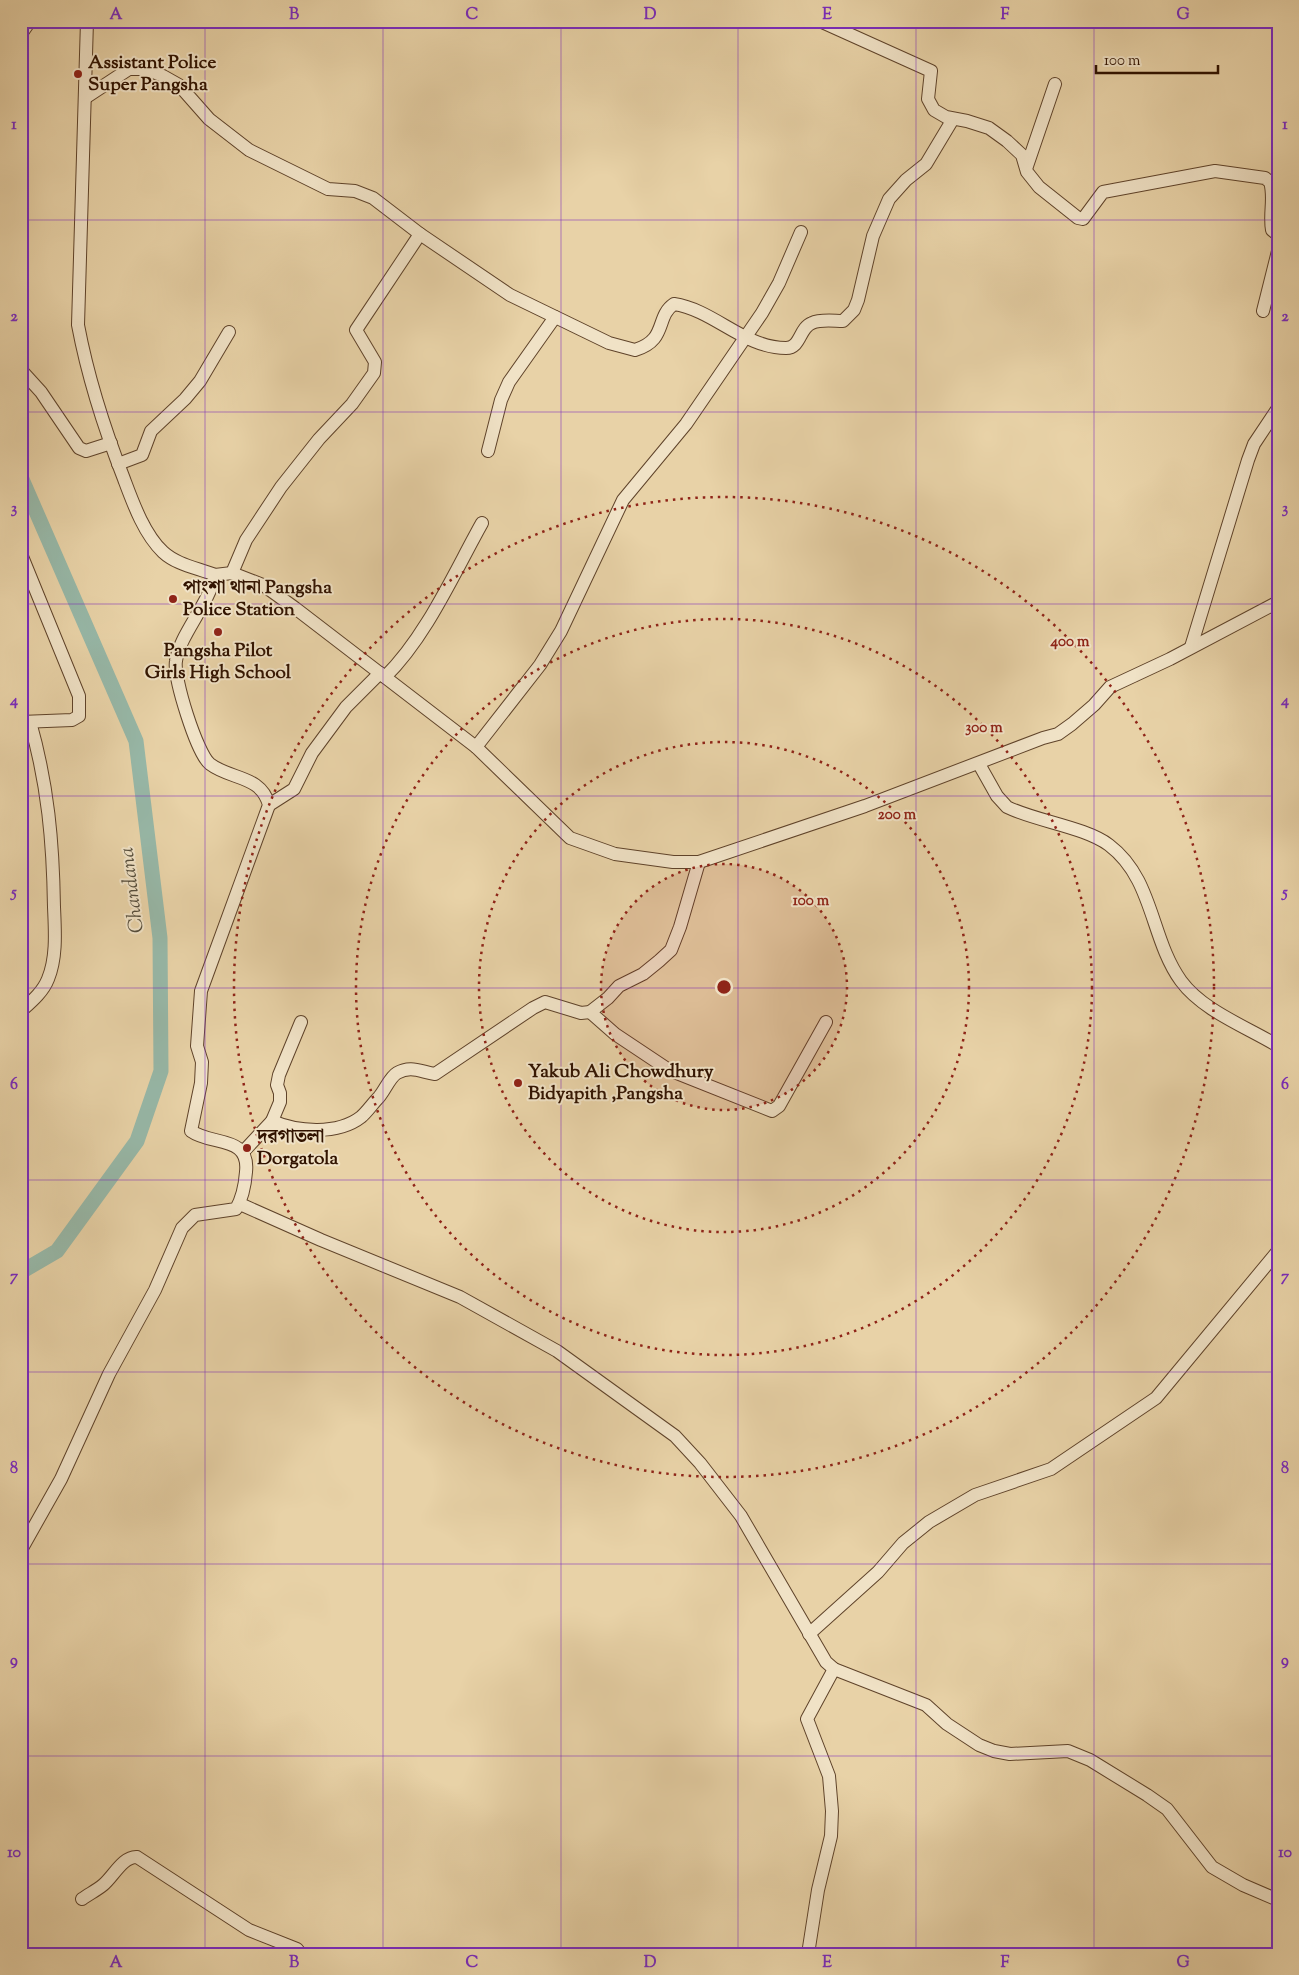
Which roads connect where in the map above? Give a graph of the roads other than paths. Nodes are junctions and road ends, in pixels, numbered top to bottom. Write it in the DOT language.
graph roads {
  1 [pos="30,21"];
  2 [pos="87,21"];
  3 [pos="827,23"];
  4 [pos="21,34"];
  5 [pos="1055,84"];
  6 [pos="85,98"];
  7 [pos="953,118"];
  8 [pos="1026,166"];
  9 [pos="801,232"];
  10 [pos="420,234"];
  11 [pos="1278,235"];
  12 [pos="1278,251"];
  13 [pos="1263,310"];
  14 [pos="555,317"];
  15 [pos="230,332"];
  16 [pos="745,337"];
  17 [pos="24,377"];
  18 [pos="1278,408"];
  19 [pos="111,443"];
  20 [pos="488,451"];
  21 [pos="118,464"];
  22 [pos="482,524"];
  23 [pos="21,554"];
  24 [pos="232,573"];
  25 [pos="215,575"];
  26 [pos="1278,602"];
  27 [pos="1191,647"];
  28 [pos="383,675"];
  29 [pos="26,722"];
  30 [pos="476,747"];
  31 [pos="979,764"];
  32 [pos="269,805"];
  33 [pos="699,862"];
  34 [pos="21,1011"];
  35 [pos="590,1012"];
  36 [pos="301,1022"];
  37 [pos="826,1022"];
  38 [pos="1278,1046"];
  39 [pos="272,1121"];
  40 [pos="244,1152"];
  41 [pos="240,1204"];
  42 [pos="1278,1251"];
  43 [pos="26,1526"];
  44 [pos="21,1550"];
  45 [pos="809,1634"];
  46 [pos="834,1669"];
  47 [pos="82,1899"];
  48 [pos="1278,1900"];
  49 [pos="301,1954"];
  50 [pos="808,1954"];
  1 -- 4 [label="street"];
  2 -- 6 [label="street"];
  3 -- 7 [label="street"];
  5 -- 8 [label="street"];
  6 -- 10 [label="street"];
  6 -- 19 [label="street"];
  7 -- 8 [label="street"];
  7 -- 16 [label="street"];
  8 -- 11 [label="street"];
  9 -- 16 [label="street"];
  10 -- 14 [label="street"];
  10 -- 24 [label="street"];
  12 -- 13 [label="street"];
  14 -- 16 [label="street"];
  14 -- 20 [label="street"];
  15 -- 21 [label="street"];
  16 -- 30 [label="street"];
  17 -- 19 [label="street"];
  18 -- 27 [label="street"];
  19 -- 21 [label="street"];
  21 -- 25 [label="street"];
  22 -- 28 [label="street"];
  23 -- 29 [label="street"];
  24 -- 25 [label="street"];
  24 -- 28 [label="street"];
  25 -- 32 [label="street"];
  26 -- 27 [label="street"];
  27 -- 31 [label="street"];
  28 -- 30 [label="street"];
  28 -- 32 [label="street"];
  29 -- 34 [label="street"];
  30 -- 33 [label="street"];
  31 -- 33 [label="street"];
  31 -- 38 [label="street"];
  32 -- 40 [label="street"];
  33 -- 35 [label="street"];
  35 -- 37 [label="street"];
  35 -- 39 [label="street"];
  36 -- 39 [label="street"];
  39 -- 40 [label="street"];
  40 -- 41 [label="street"];
  41 -- 43 [label="street"];
  41 -- 45 [label="street"];
  42 -- 45 [label="street"];
  43 -- 44 [label="street"];
  45 -- 46 [label="street"];
  46 -- 48 [label="street"];
  46 -- 50 [label="street"];
  47 -- 49 [label="street"];
}
